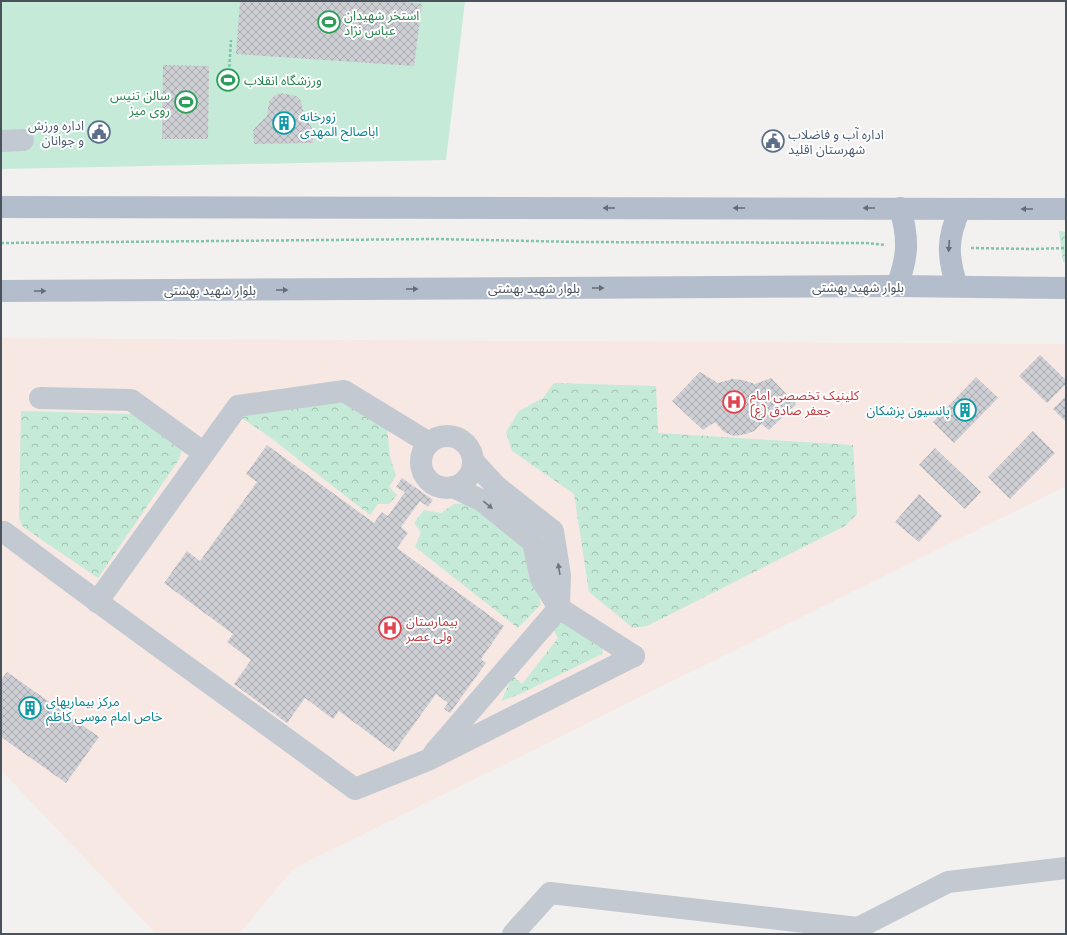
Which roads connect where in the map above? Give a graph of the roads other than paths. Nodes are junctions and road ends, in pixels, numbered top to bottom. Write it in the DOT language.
graph roads {
  1 [pos="23,140"];
  2 [pos="1,141"];
  3 [pos="1,207"];
  4 [pos="900,208"];
  5 [pos="960,209"];
  6 [pos="1066,209"];
  7 [pos="897,286"];
  8 [pos="957,286"];
  9 [pos="1066,288"];
  10 [pos="1,291"];
  11 [pos="40,398"];
  12 [pos="429,443"];
  13 [pos="204,453"];
  14 [pos="473,461"];
  15 [pos="454,487"];
  16 [pos="4,532"];
  17 [pos="97,602"];
  18 [pos="559,608"];
  19 [pos="428,760"];
  20 [pos="1066,868"];
  21 [pos="513,934"];
  1 -- 2 [label="lane"];
  4 -- 3 [label="main road, one-way"];
  4 -- 5 [label="main road"];
  4 -- 7 [label="main road"];
  6 -- 5 [label="main road, one-way"];
  5 -- 8 [label="main road, one-way"];
  7 -- 8 [label="main road, بلوار شهید بهشتی"];
  10 -- 7 [label="main road, بلوار شهید بهشتی, one-way"];
  8 -- 9 [label="main road, بلوار شهید بهشتی"];
  11 -- 13 [label="lane"];
  12 -- 13 [label="lane"];
  12 -- 14 [label="lane"];
  12 -- 15 [label="lane"];
  13 -- 17 [label="lane"];
  14 -- 15 [label="lane"];
  18 -- 14 [label="lane, one-way"];
  15 -- 18 [label="lane, one-way"];
  16 -- 17 [label="lane"];
  17 -- 19 [label="lane"];
  18 -- 19 [label="lane"];
  18 -- 19 [label="lane"];
  20 -- 21 [label="lane"];
}
